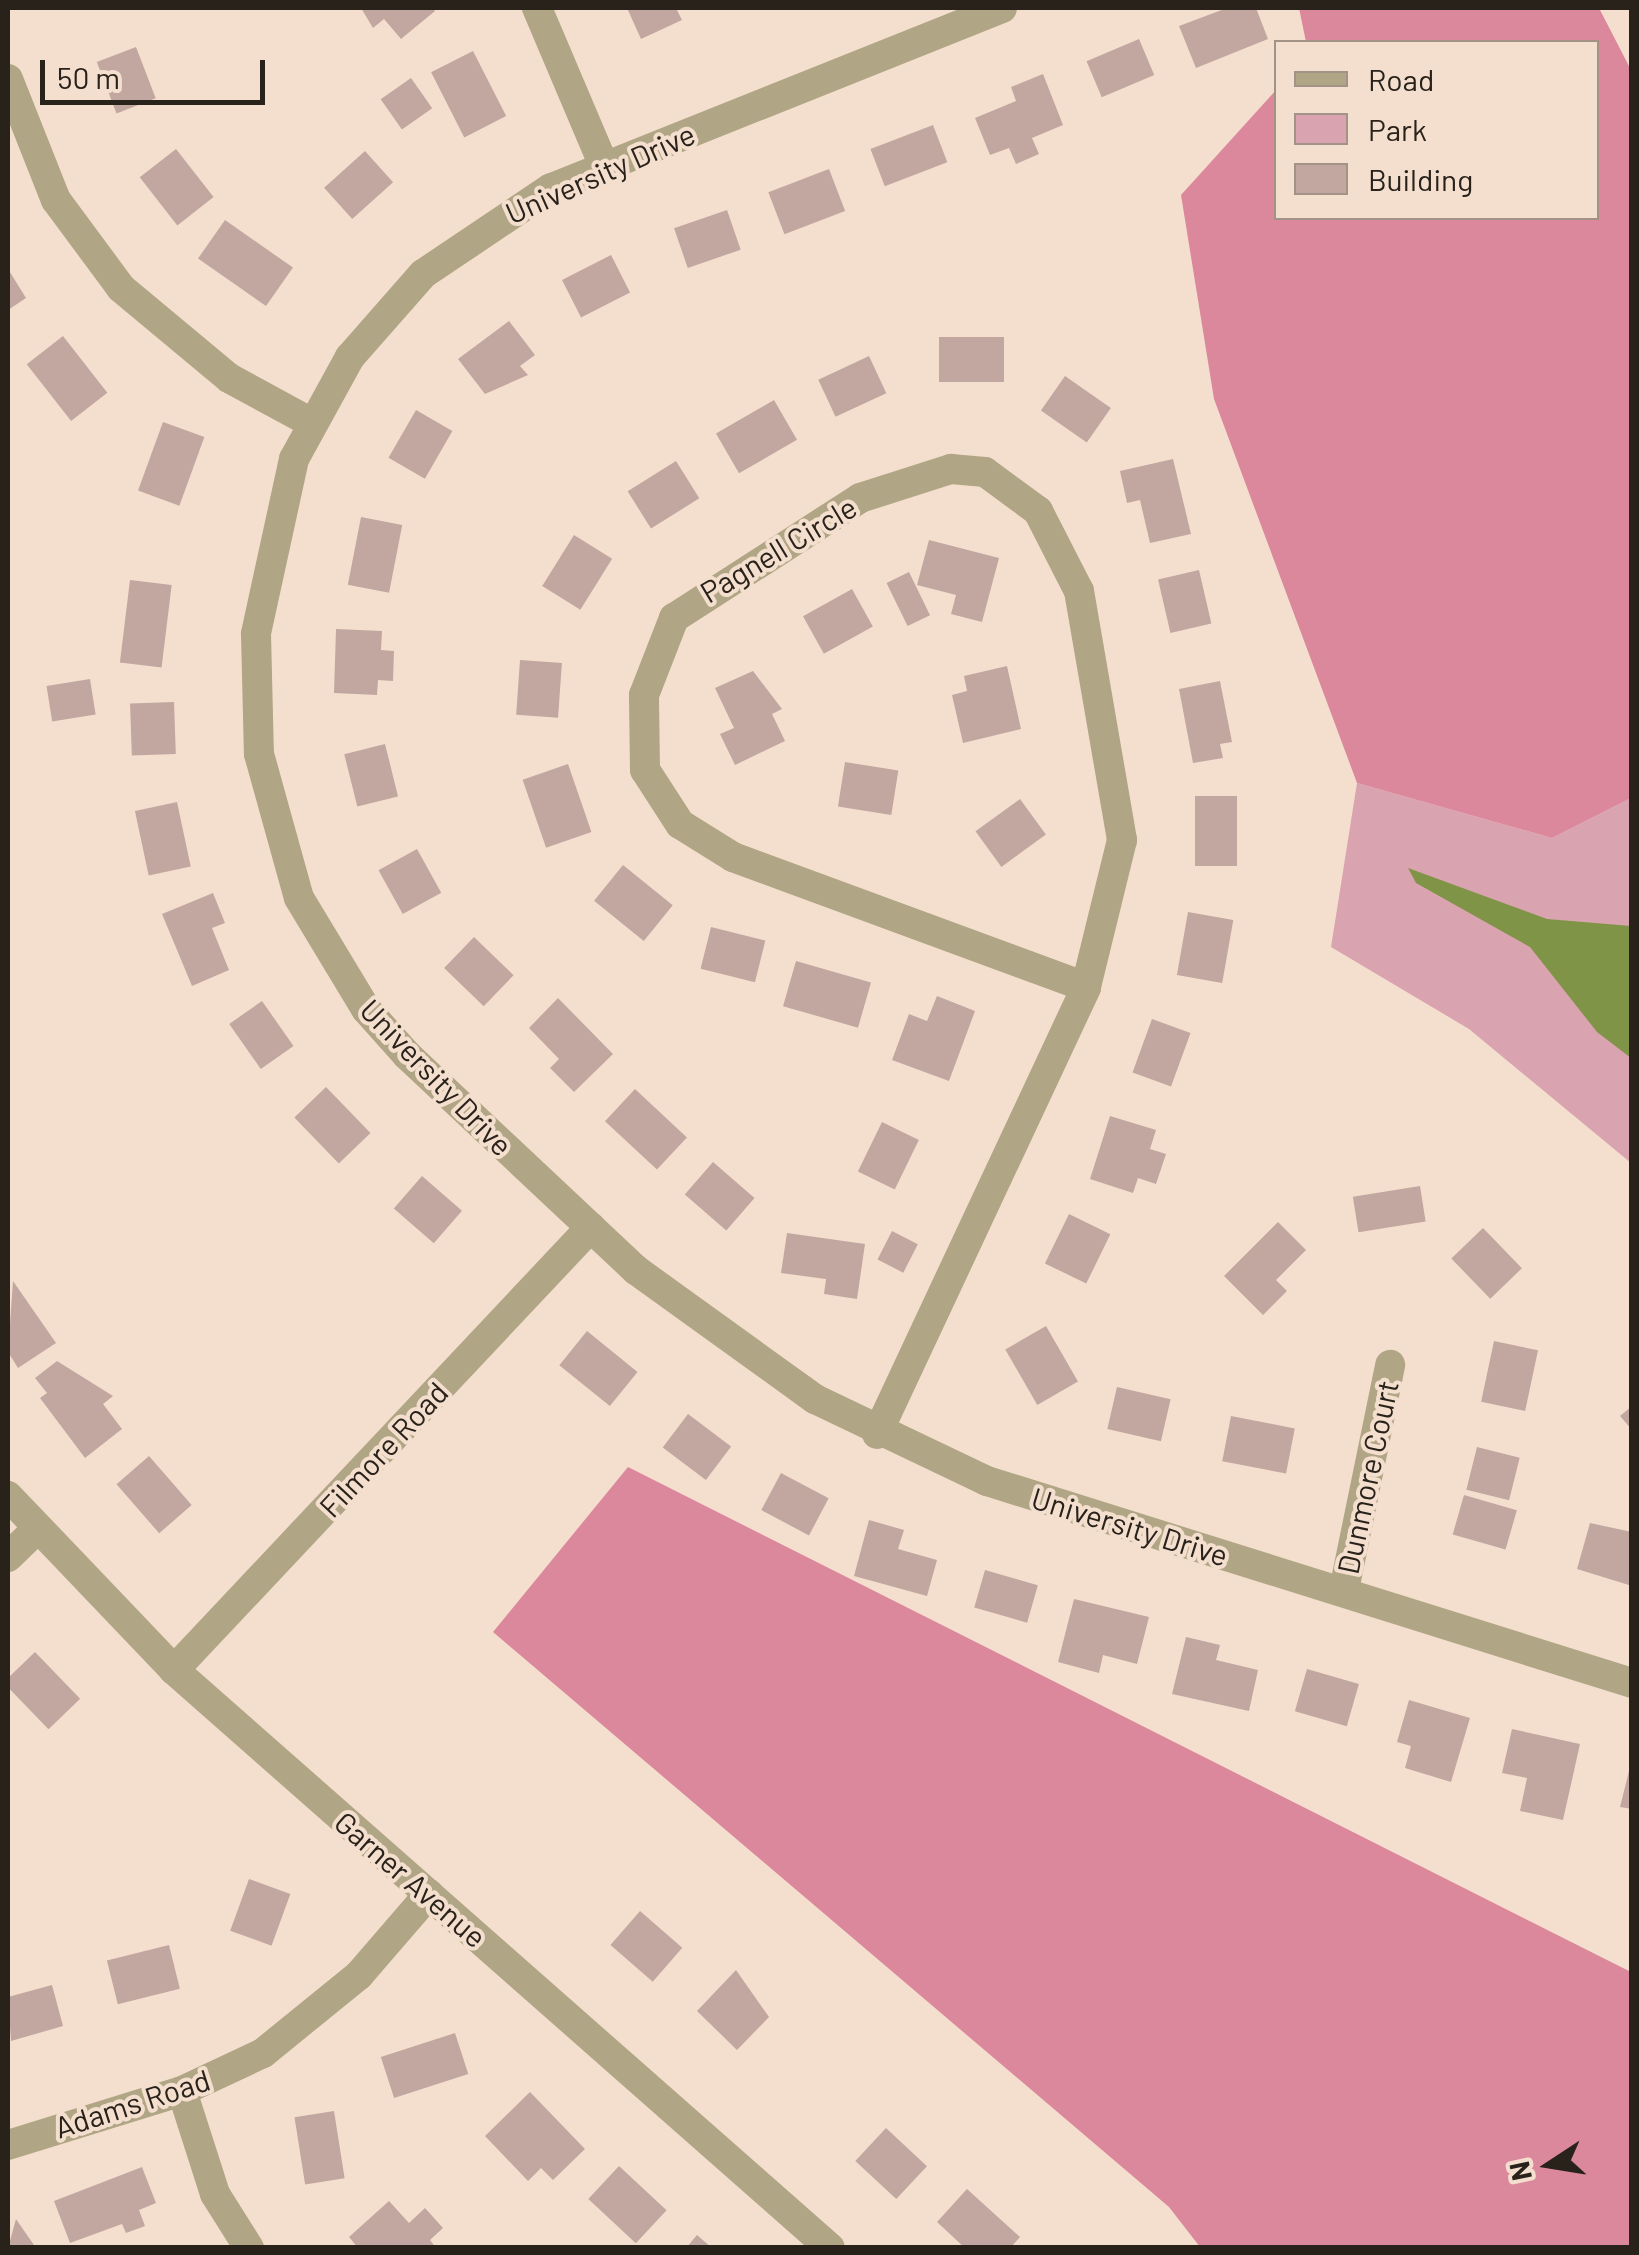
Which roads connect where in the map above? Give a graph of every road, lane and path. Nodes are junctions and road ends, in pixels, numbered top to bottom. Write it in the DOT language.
graph roads {
  1 [pos="537,8"];
  2 [pos="1002,8"];
  3 [pos="8,79"];
  4 [pos="604,166"];
  5 [pos="310,422"];
  6 [pos="1086,988"];
  7 [pos="591,1227"];
  8 [pos="1390,1365"];
  9 [pos="877,1434"];
  10 [pos="8,1496"];
  11 [pos="34,1531"];
  12 [pos="8,1558"];
  13 [pos="1344,1590"];
  14 [pos="174,1670"];
  15 [pos="1632,1683"];
  16 [pos="429,1894"];
  17 [pos="182,2091"];
  18 [pos="8,2145"];
  19 [pos="249,2248"];
  20 [pos="830,2248"];
  1 -- 4 [label="street"];
  2 -- 4 [label="street, University Drive"];
  3 -- 5 [label="street"];
  4 -- 5 [label="street, University Drive"];
  5 -- 7 [label="street, University Drive"];
  6 -- 6 [label="street, Pagnell Circle"];
  6 -- 9 [label="street, Pagnell Circle"];
  7 -- 9 [label="street, University Drive"];
  7 -- 14 [label="street, Filmore Road"];
  8 -- 13 [label="street, Dunmore Court"];
  9 -- 13 [label="street, University Drive"];
  10 -- 11 [label="street, Garner Avenue"];
  11 -- 12 [label="street"];
  11 -- 14 [label="street, Garner Avenue"];
  13 -- 15 [label="street, University Drive"];
  14 -- 16 [label="street, Garner Avenue"];
  16 -- 17 [label="street, Adams Road"];
  16 -- 20 [label="street, Garner Avenue"];
  17 -- 18 [label="street, Adams Road"];
  17 -- 19 [label="street"];
}
